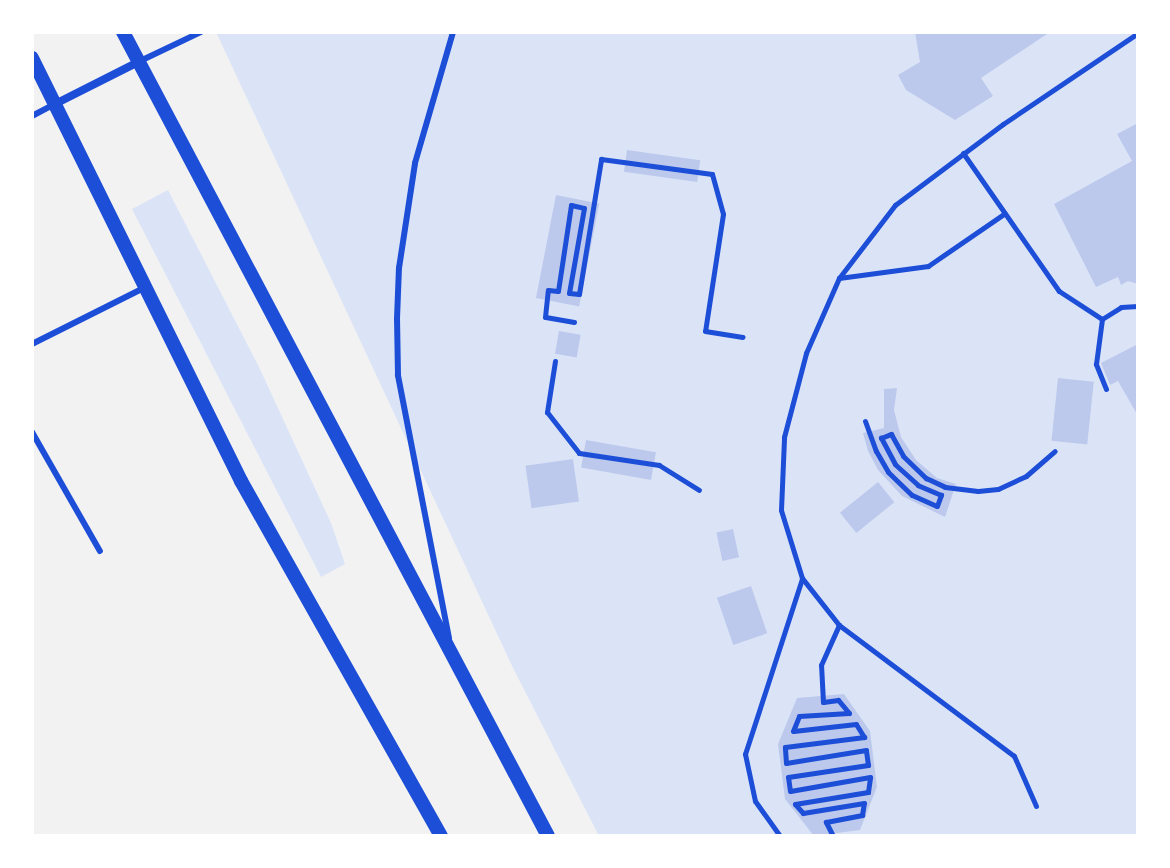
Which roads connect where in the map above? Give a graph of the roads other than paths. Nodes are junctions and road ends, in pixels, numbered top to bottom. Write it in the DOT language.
graph roads {
  1 [pos="123,32"];
  2 [pos="201,32"];
  3 [pos="453,32"];
  4 [pos="32,58"];
  5 [pos="138,62"];
  6 [pos="55,104"];
  7 [pos="32,116"];
  8 [pos="148,287"];
  9 [pos="32,344"];
  10 [pos="32,432"];
  11 [pos="100,551"];
  12 [pos="452,654"];
  13 [pos="441,836"];
  14 [pos="548,836"];
  1 -- 5 [label="street"];
  2 -- 5 [label="lane"];
  3 -- 12 [label="lane"];
  4 -- 6 [label="street"];
  5 -- 6 [label="street"];
  5 -- 12 [label="street"];
  6 -- 7 [label="lane"];
  6 -- 8 [label="street"];
  8 -- 9 [label="lane"];
  8 -- 13 [label="street"];
  10 -- 11 [label="lane"];
  12 -- 14 [label="street"];
}
